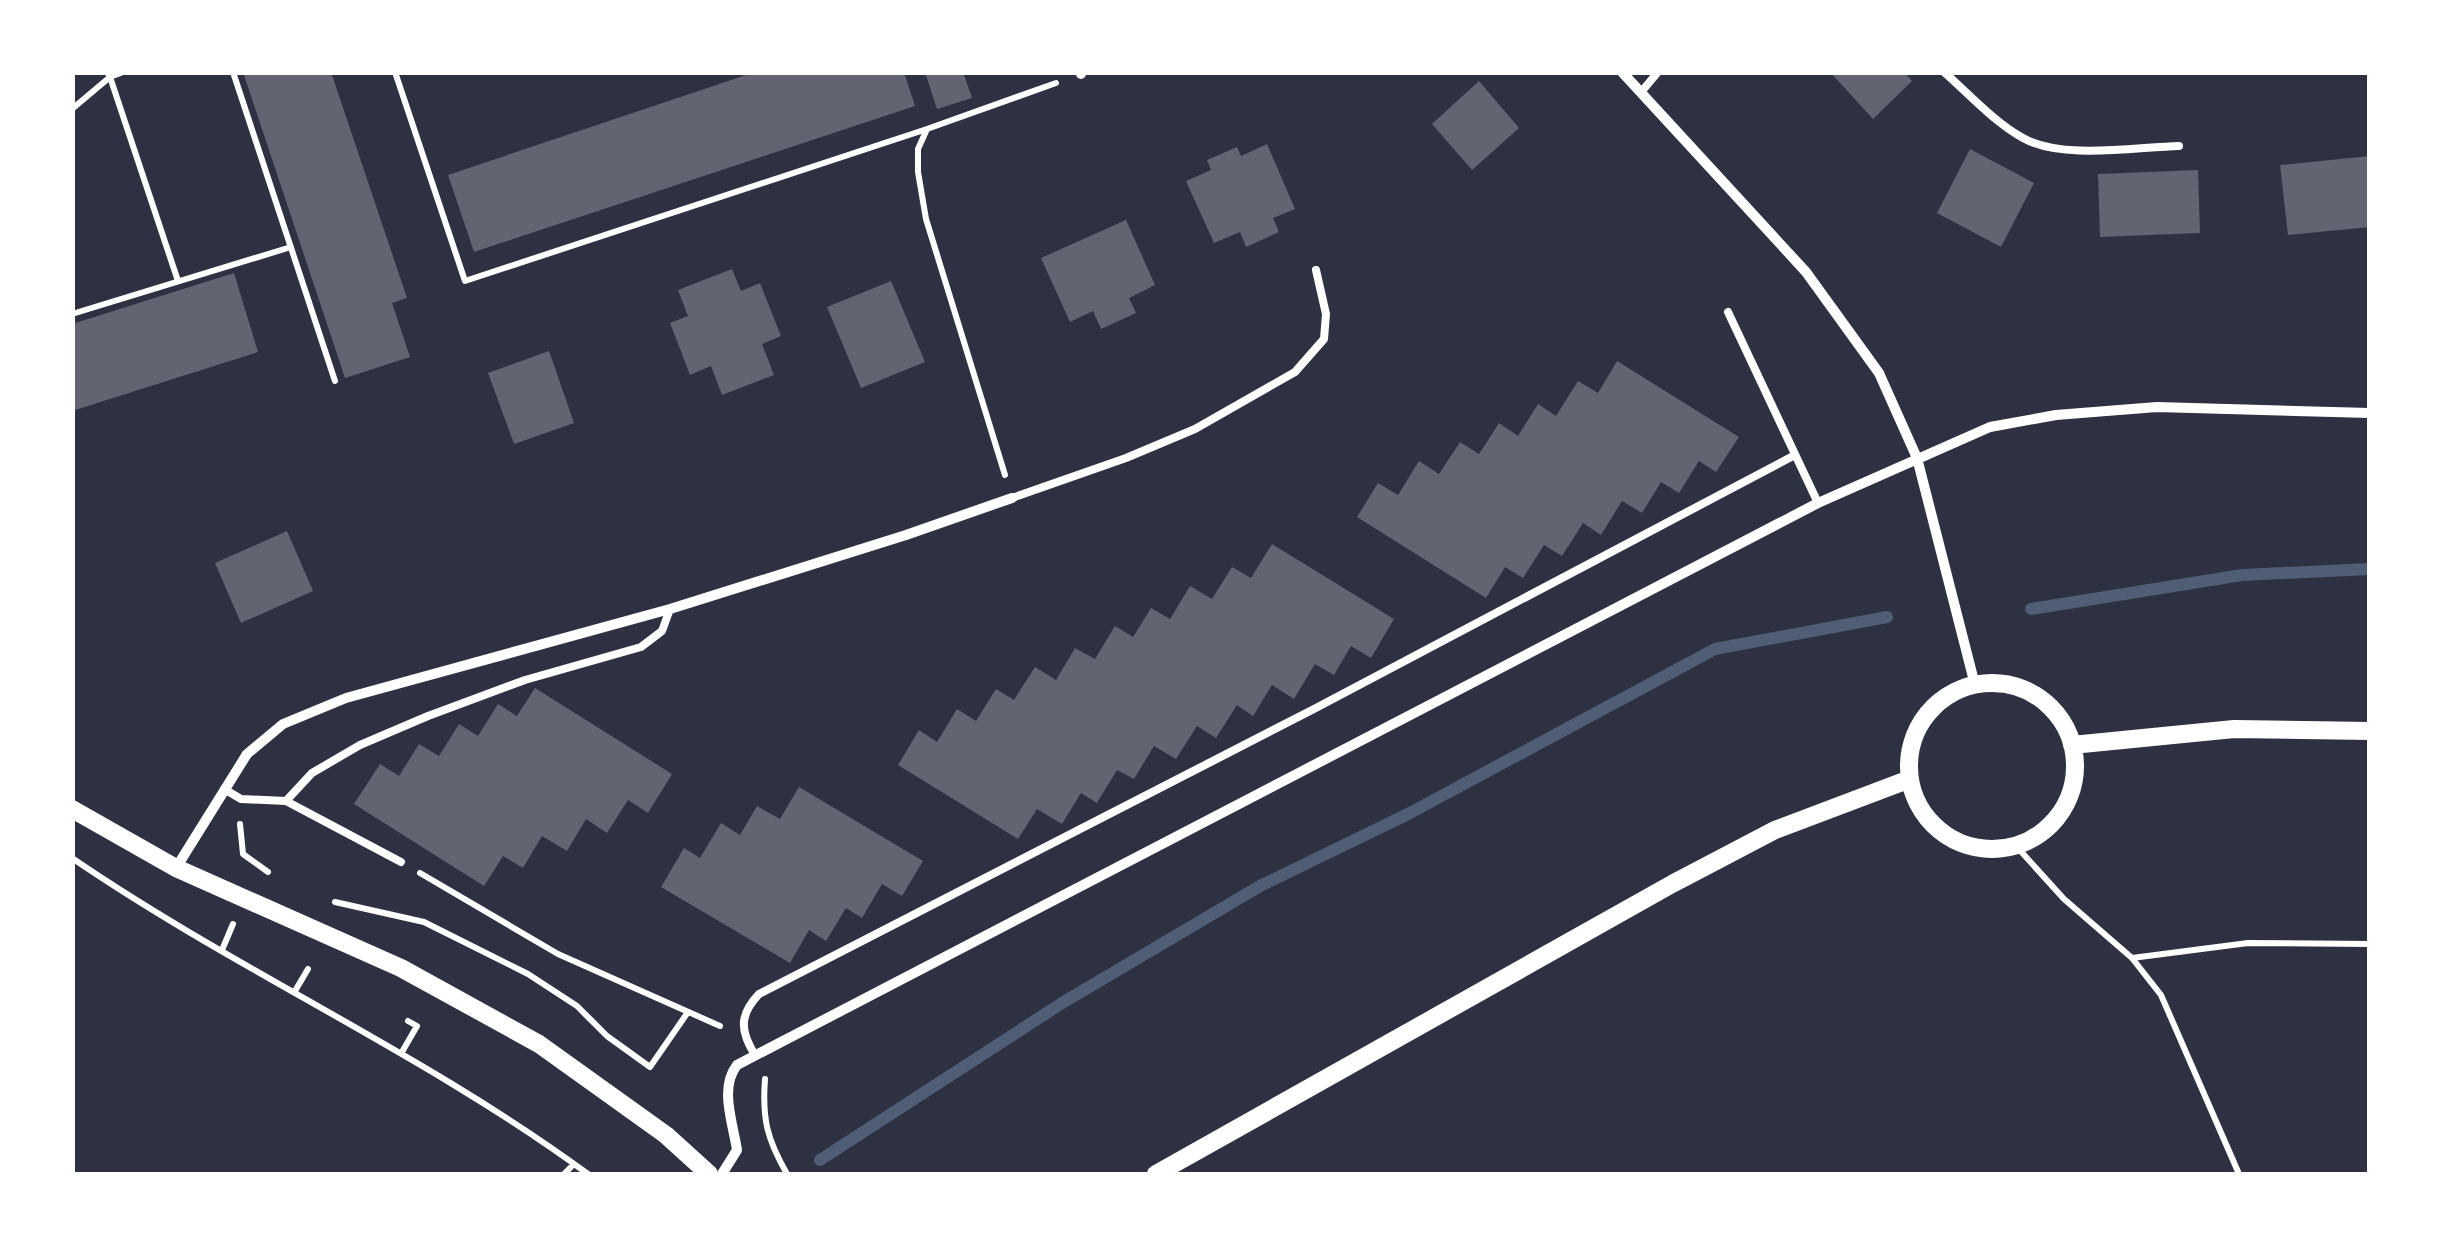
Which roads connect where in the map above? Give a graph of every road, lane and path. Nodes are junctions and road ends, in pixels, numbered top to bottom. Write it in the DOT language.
graph roads {
  1 [pos="123,72"];
  2 [pos="232,72"];
  3 [pos="395,72"];
  4 [pos="1622,72"];
  5 [pos="1658,72"];
  6 [pos="1944,72"];
  7 [pos="1081,73"];
  8 [pos="109,75"];
  9 [pos="1642,91"];
  10 [pos="72,109"];
  11 [pos="927,129"];
  12 [pos="2179,146"];
  13 [pos="290,246"];
  14 [pos="1316,270"];
  15 [pos="178,280"];
  16 [pos="1728,312"];
  17 [pos="72,314"];
  18 [pos="335,381"];
  19 [pos="2370,413"];
  20 [pos="1795,455"];
  21 [pos="1917,458"];
  22 [pos="1012,498"];
  23 [pos="1818,503"];
  24 [pos="670,609"];
  25 [pos="1974,685"];
  26 [pos="2370,731"];
  27 [pos="2072,746"];
  28 [pos="1910,779"];
  29 [pos="221,794"];
  30 [pos="286,802"];
  31 [pos="72,809"];
  32 [pos="2016,846"];
  33 [pos="72,858"];
  34 [pos="401,862"];
  35 [pos="176,868"];
  36 [pos="276,876"];
  37 [pos="332,901"];
  38 [pos="2370,944"];
  39 [pos="2132,958"];
  40 [pos="308,969"];
  41 [pos="295,991"];
  42 [pos="688,1012"];
  43 [pos="408,1021"];
  44 [pos="744,1036"];
  45 [pos="402,1052"];
  46 [pos="756,1055"];
  47 [pos="574,1164"];
  48 [pos="564,1174"];
  49 [pos="588,1174"];
  50 [pos="709,1174"];
  51 [pos="722,1174"];
  52 [pos="787,1174"];
  53 [pos="1156,1174"];
  54 [pos="2239,1174"];
  1 -- 8 [label="path"];
  2 -- 13 [label="path"];
  3 -- 11 [label="path"];
  4 -- 9 [label="street"];
  5 -- 9 [label="lane"];
  6 -- 12 [label="lane"];
  7 -- 11 [label="path"];
  8 -- 10 [label="path"];
  8 -- 15 [label="path"];
  9 -- 21 [label="street"];
  11 -- 22 [label="path"];
  13 -- 15 [label="path"];
  13 -- 18 [label="path"];
  14 -- 22 [label="lane"];
  15 -- 17 [label="path"];
  16 -- 20 [label="lane"];
  19 -- 21 [label="street"];
  20 -- 23 [label="lane"];
  20 -- 44 [label="lane"];
  21 -- 23 [label="street"];
  21 -- 25 [label="street"];
  22 -- 24 [label="street"];
  23 -- 46 [label="street"];
  24 -- 29 [label="street"];
  24 -- 30 [label="lane"];
  25 -- 27 [label="street"];
  25 -- 28 [label="street"];
  26 -- 27 [label="street"];
  27 -- 32 [label="street"];
  28 -- 32 [label="street"];
  28 -- 53 [label="street"];
  29 -- 30 [label="lane"];
  29 -- 35 [label="street"];
  29 -- 36 [label="path"];
  30 -- 34 [label="lane"];
  31 -- 35 [label="street"];
  32 -- 39 [label="path"];
  33 -- 41 [label="path"];
  34 -- 42 [label="path"];
  35 -- 50 [label="street"];
  37 -- 42 [label="path"];
  38 -- 39 [label="path"];
  39 -- 54 [label="path"];
  40 -- 41 [label="path"];
  41 -- 45 [label="path"];
  42 -- 44 [label="path"];
  43 -- 45 [label="path"];
  44 -- 46 [label="lane"];
  45 -- 47 [label="path"];
  46 -- 51 [label="street"];
  46 -- 52 [label="path"];
  47 -- 48 [label="path"];
  47 -- 49 [label="path"];
}
